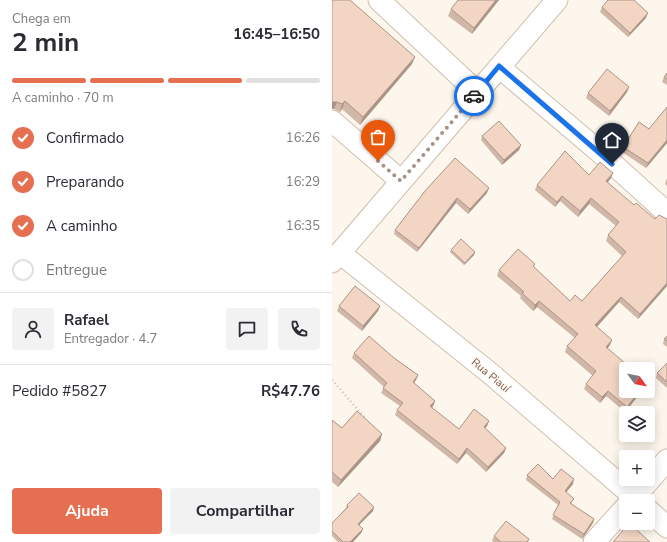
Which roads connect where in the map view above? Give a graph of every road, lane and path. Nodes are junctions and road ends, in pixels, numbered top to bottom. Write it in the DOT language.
graph roads {
  1 [pos="378,0"];
  2 [pos="557,0"];
  3 [pos="499,66"];
  4 [pos="477,92"];
  5 [pos="332,121"];
  6 [pos="401,181"];
  7 [pos="667,213"];
  8 [pos="336,258"];
  9 [pos="332,380"];
  10 [pos="366,419"];
  11 [pos="667,460"];
  12 [pos="626,494"];
  13 [pos="642,494"];
  14 [pos="655,518"];
  15 [pos="619,519"];
  16 [pos="667,527"];
  17 [pos="594,542"];
  1 -- 4 [label="street"];
  2 -- 3 [label="street"];
  3 -- 4 [label="street"];
  3 -- 7 [label="street"];
  4 -- 6 [label="street"];
  5 -- 6 [label="street"];
  6 -- 8 [label="street"];
  8 -- 12 [label="street, Rua Piauí"];
  9 -- 10 [label="path"];
  11 -- 13 [label="street"];
  14 -- 16 [label="street, Rua Piauí"];
  15 -- 17 [label="street"];
}
